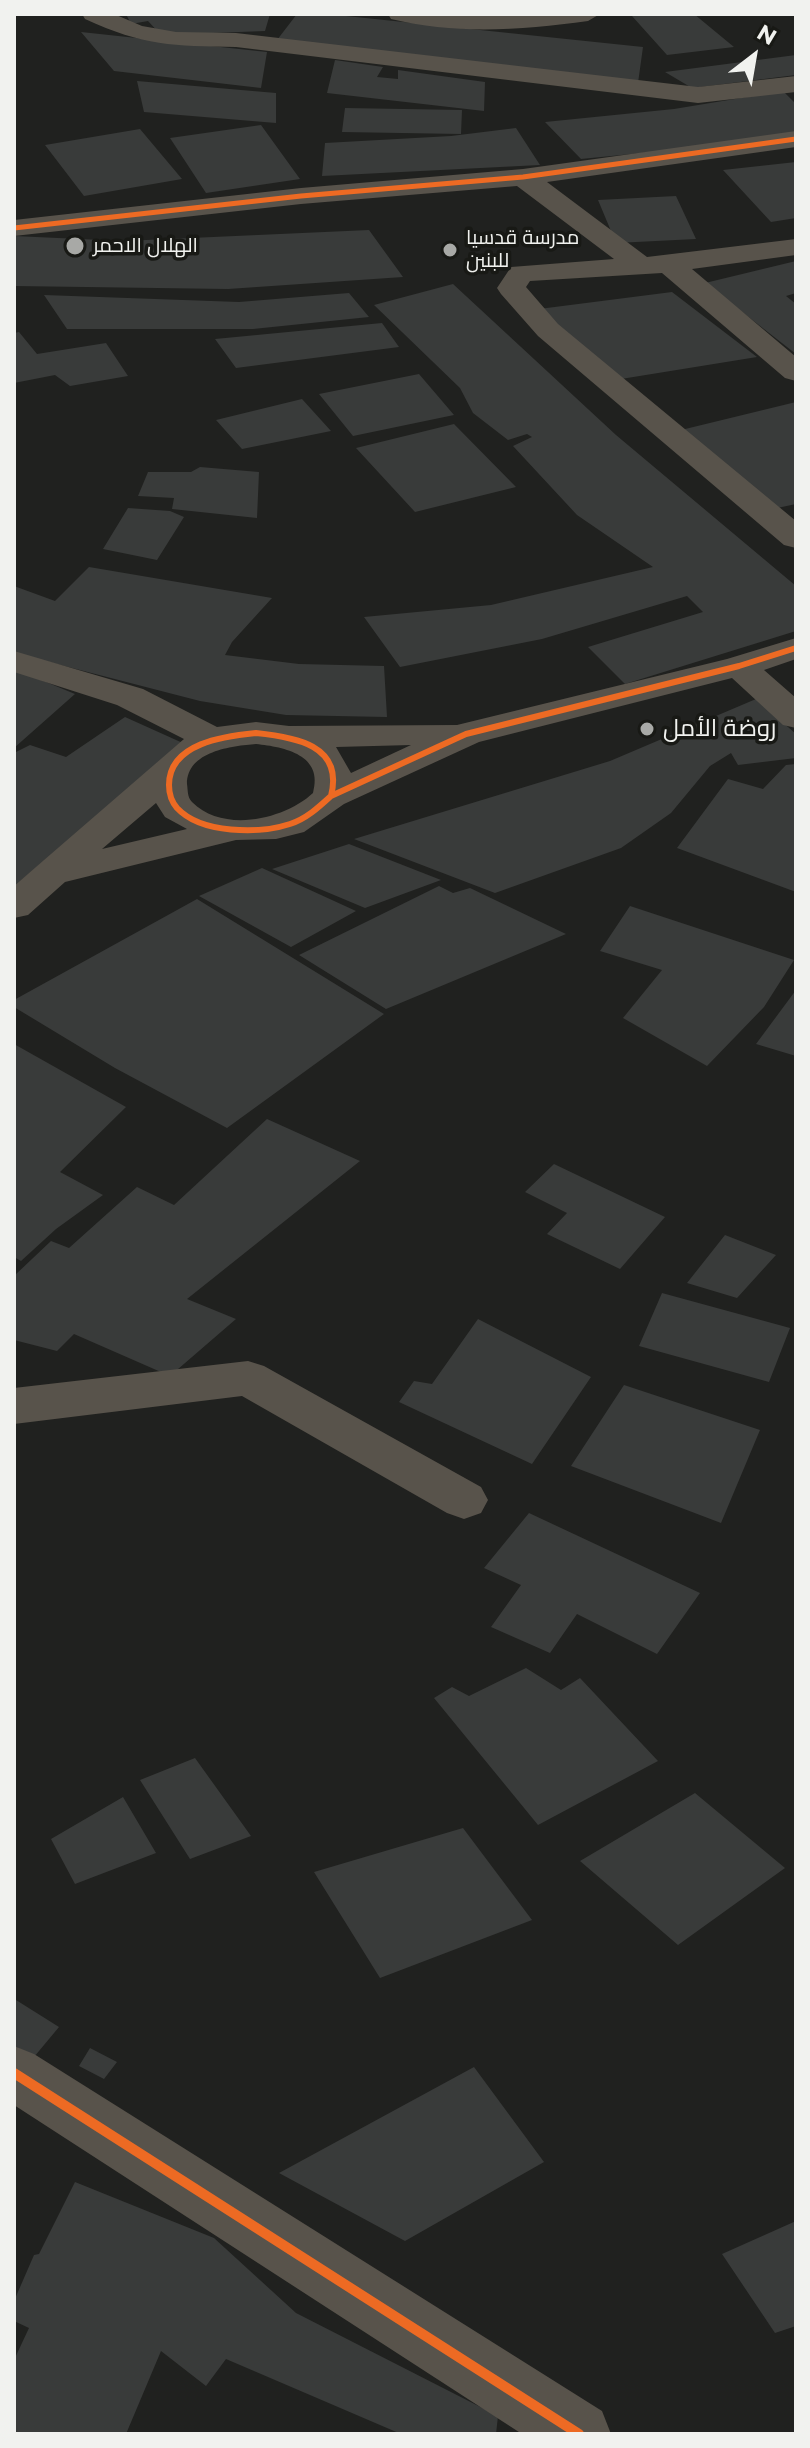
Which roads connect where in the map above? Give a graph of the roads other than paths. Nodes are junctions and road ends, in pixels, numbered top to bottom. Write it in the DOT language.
graph roads {
  1 [pos="94,14"];
  2 [pos="400,14"];
  3 [pos="588,14"];
  4 [pos="796,84"];
  5 [pos="796,139"];
  6 [pos="523,177"];
  7 [pos="14,228"];
  8 [pos="796,247"];
  9 [pos="654,264"];
  10 [pos="796,372"];
  11 [pos="796,538"];
  12 [pos="796,648"];
  13 [pos="14,661"];
  14 [pos="739,666"];
  15 [pos="796,717"];
  16 [pos="466,734"];
  17 [pos="288,737"];
  18 [pos="212,739"];
  19 [pos="171,770"];
  20 [pos="331,796"];
  21 [pos="231,830"];
  22 [pos="54,873"];
  23 [pos="14,906"];
  24 [pos="14,1406"];
  25 [pos="464,1500"];
  26 [pos="14,2073"];
  27 [pos="579,2434"];
  1 -- 4 [label="street"];
  2 -- 3 [label="street"];
  5 -- 6 [label="street"];
  6 -- 7 [label="street"];
  6 -- 9 [label="street"];
  8 -- 9 [label="street"];
  9 -- 10 [label="street"];
  9 -- 11 [label="street"];
  12 -- 14 [label="street"];
  13 -- 18 [label="street"];
  14 -- 15 [label="street"];
  14 -- 16 [label="street"];
  16 -- 17 [label="street"];
  16 -- 20 [label="street"];
  17 -- 18 [label="street"];
  17 -- 20 [label="street"];
  18 -- 19 [label="street"];
  19 -- 21 [label="street"];
  19 -- 22 [label="street"];
  20 -- 21 [label="street"];
  21 -- 22 [label="street"];
  22 -- 23 [label="street"];
  24 -- 25 [label="street"];
  26 -- 27 [label="street"];
}
